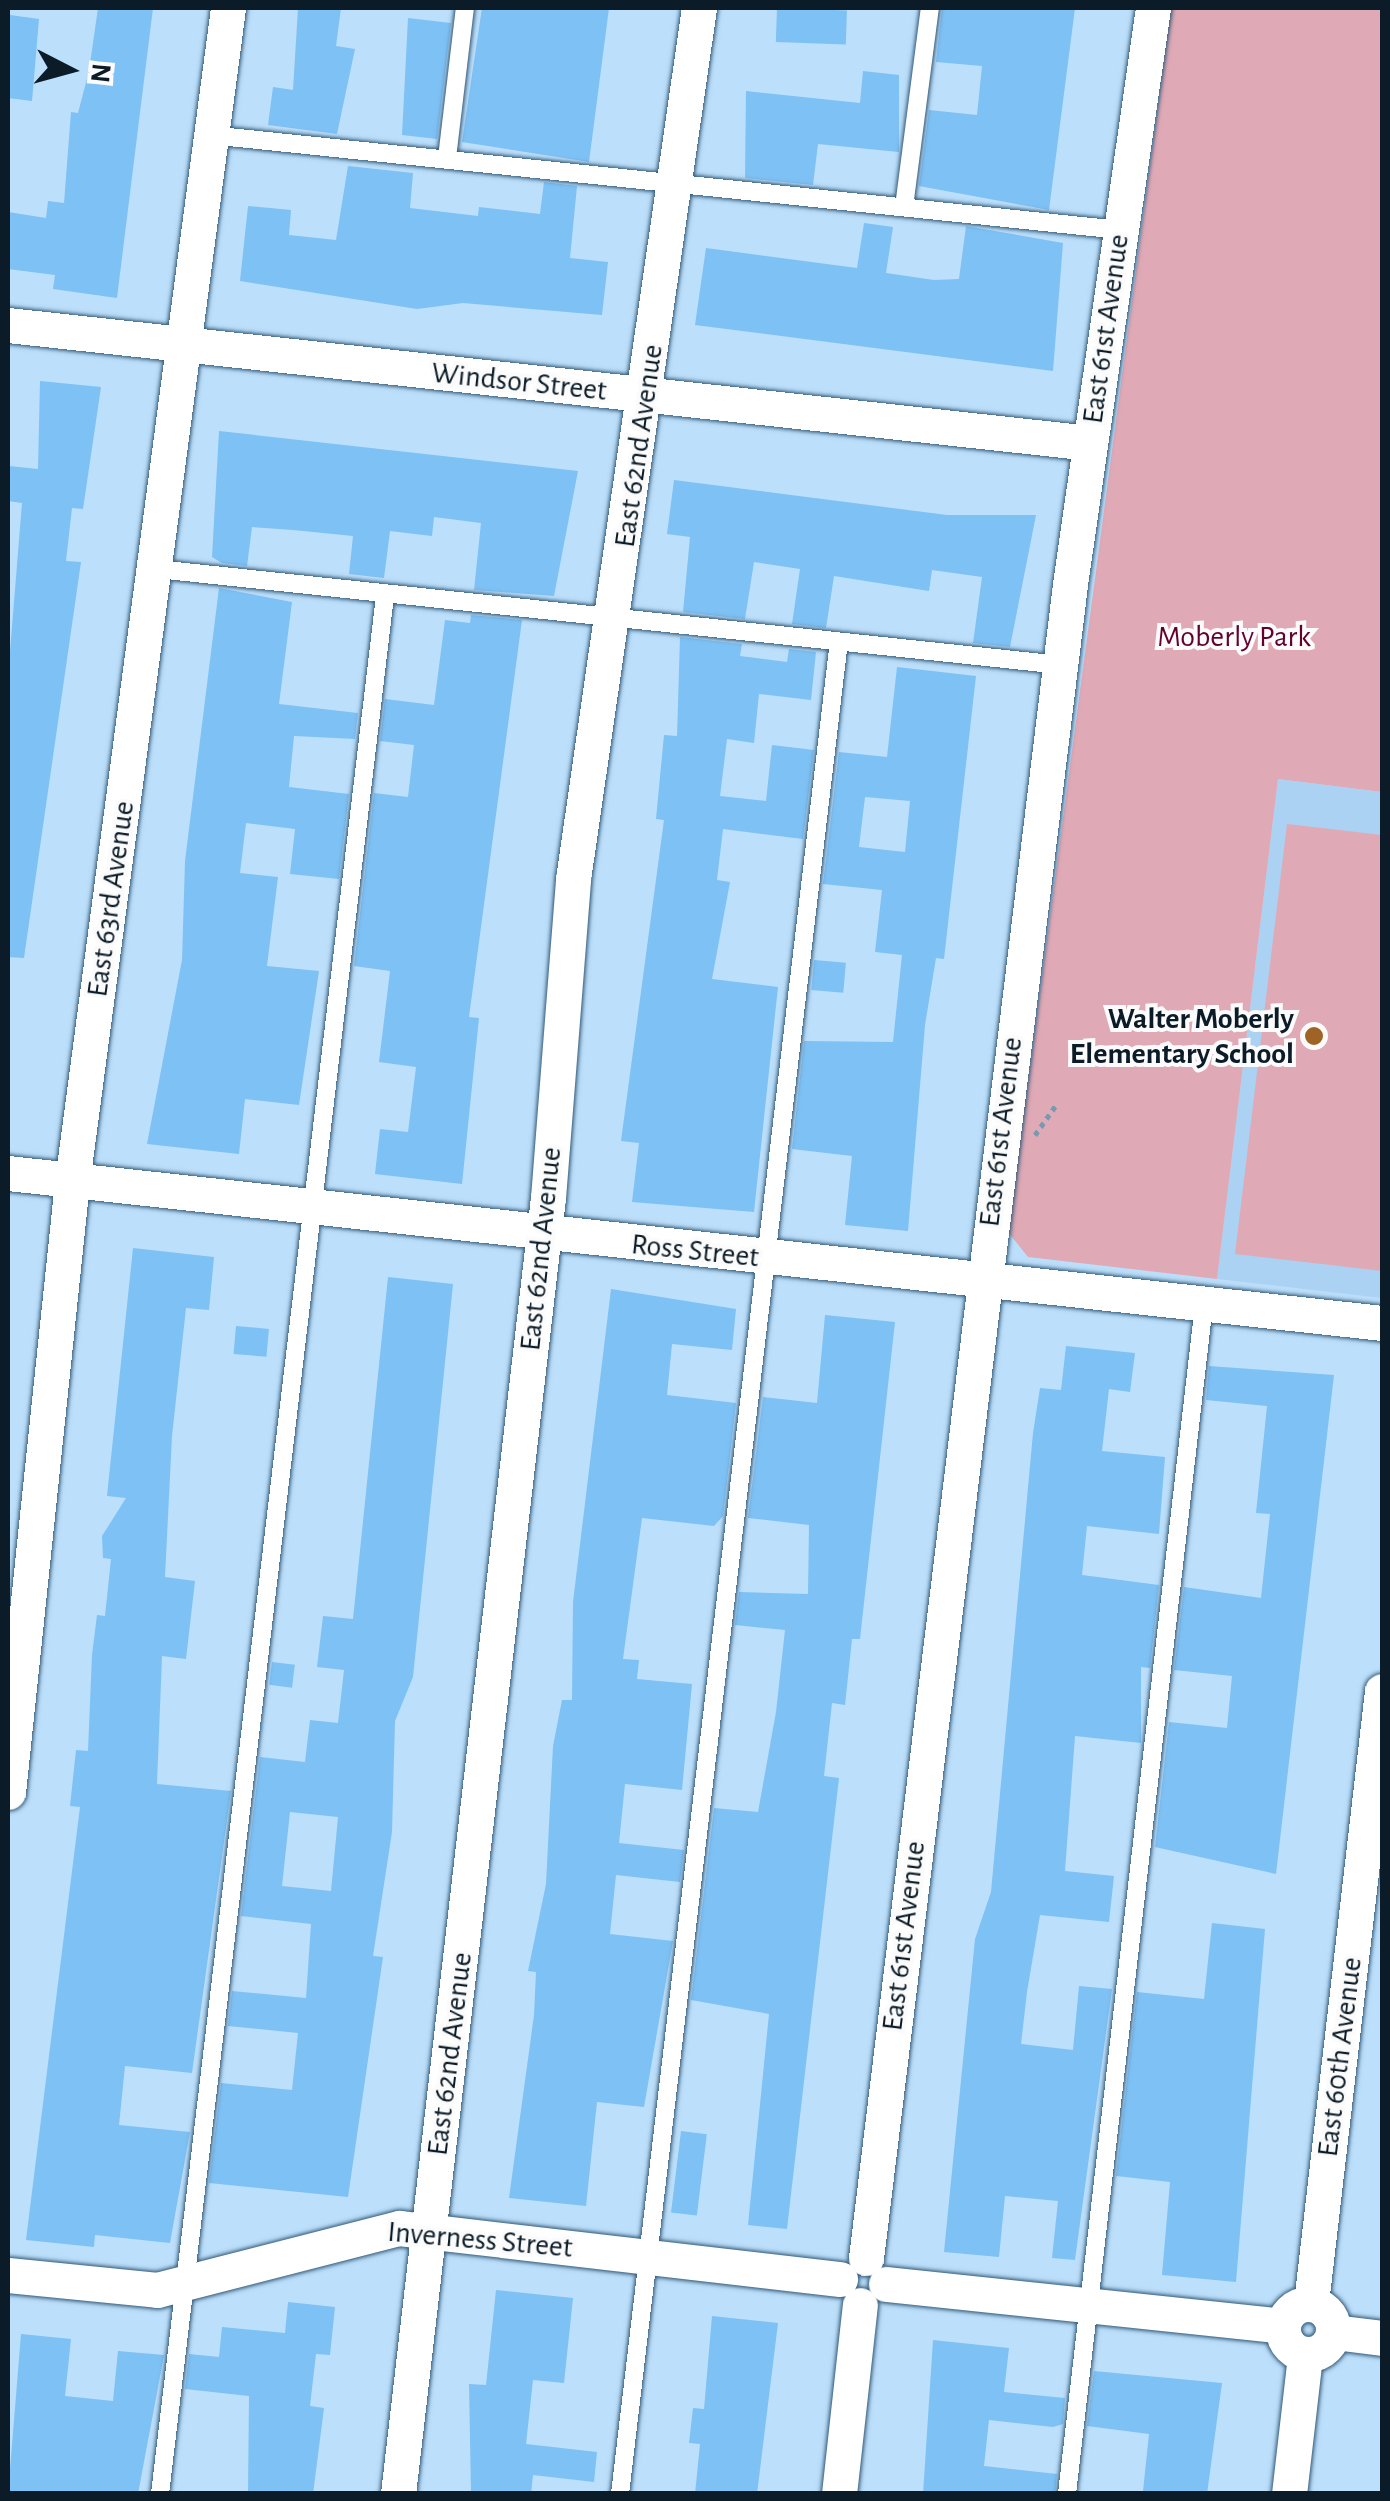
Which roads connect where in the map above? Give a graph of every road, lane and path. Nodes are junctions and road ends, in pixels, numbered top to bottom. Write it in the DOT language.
graph roads {
  1 [pos="228,8"];
  2 [pos="465,8"];
  3 [pos="699,8"];
  4 [pos="930,8"];
  5 [pos="1152,8"];
  6 [pos="210,136"];
  7 [pos="448,158"];
  8 [pos="675,182"];
  9 [pos="904,208"];
  10 [pos="1120,230"];
  11 [pos="8,325"];
  12 [pos="182,345"];
  13 [pos="647,396"];
  14 [pos="1090,443"];
  15 [pos="157,568"];
  16 [pos="385,595"];
  17 [pos="615,616"];
  18 [pos="838,642"];
  19 [pos="1061,665"];
  20 [pos="1056,1105"];
  21 [pos="1030,1140"];
  22 [pos="8,1173"];
  23 [pos="72,1182"];
  24 [pos="313,1209"];
  25 [pos="544,1236"];
  26 [pos="768,1258"];
  27 [pos="983,1280"];
  28 [pos="1204,1304"];
  29 [pos="1382,1324"];
  30 [pos="1382,1691"];
  31 [pos="8,1792"];
  32 [pos="430,2230"];
  33 [pos="648,2257"];
  34 [pos="8,2275"];
  35 [pos="863,2282"];
  36 [pos="184,2286"];
  37 [pos="1310,2304"];
  38 [pos="1090,2306"];
  39 [pos="1283,2326"];
  40 [pos="1334,2332"];
  41 [pos="1382,2338"];
  42 [pos="1305,2355"];
  43 [pos="160,2494"];
  44 [pos="398,2494"];
  45 [pos="620,2494"];
  46 [pos="839,2494"];
  47 [pos="1068,2494"];
  48 [pos="1289,2494"];
  1 -- 6 [label="street, East 63rd Avenue"];
  2 -- 7 [label="lane"];
  3 -- 8 [label="street, East 62nd Avenue"];
  4 -- 9 [label="lane"];
  5 -- 10 [label="street, East 61st Avenue"];
  6 -- 7 [label="lane"];
  6 -- 12 [label="street, East 63rd Avenue"];
  7 -- 8 [label="lane"];
  8 -- 9 [label="lane"];
  8 -- 13 [label="street, East 62nd Avenue"];
  9 -- 10 [label="lane"];
  10 -- 14 [label="street, East 61st Avenue"];
  11 -- 12 [label="street, Windsor Street"];
  12 -- 13 [label="street, Windsor Street"];
  12 -- 15 [label="street, East 63rd Avenue"];
  13 -- 14 [label="street, Windsor Street"];
  13 -- 17 [label="street, East 62nd Avenue"];
  14 -- 19 [label="street, East 61st Avenue"];
  15 -- 16 [label="lane"];
  15 -- 23 [label="street, East 63rd Avenue"];
  16 -- 17 [label="lane"];
  16 -- 24 [label="lane"];
  17 -- 18 [label="lane"];
  17 -- 25 [label="street, East 62nd Avenue"];
  18 -- 19 [label="lane"];
  18 -- 26 [label="lane"];
  19 -- 27 [label="street, East 61st Avenue"];
  20 -- 21 [label="path"];
  22 -- 23 [label="street, Ross Street"];
  23 -- 24 [label="street, Ross Street"];
  23 -- 31 [label="street, East 63rd Avenue"];
  24 -- 25 [label="street, Ross Street"];
  24 -- 36 [label="lane"];
  25 -- 26 [label="street, Ross Street"];
  25 -- 32 [label="street, East 62nd Avenue"];
  26 -- 27 [label="street, Ross Street"];
  26 -- 33 [label="lane"];
  27 -- 28 [label="street, Ross Street"];
  27 -- 35 [label="street, East 61st Avenue"];
  28 -- 29 [label="street, Ross Street"];
  28 -- 38 [label="lane"];
  30 -- 37 [label="street, East 60th Avenue"];
  32 -- 33 [label="street, Inverness Street"];
  32 -- 36 [label="street, Inverness Street"];
  32 -- 44 [label="street, East 62nd Avenue"];
  33 -- 35 [label="street, Inverness Street"];
  33 -- 45 [label="lane"];
  34 -- 36 [label="street, Inverness Street"];
  35 -- 38 [label="street, Inverness Street"];
  35 -- 46 [label="street, East 61st Avenue"];
  36 -- 43 [label="lane"];
  37 -- 39 [label="street"];
  37 -- 40 [label="street"];
  38 -- 39 [label="street, Inverness Street"];
  38 -- 47 [label="lane"];
  39 -- 42 [label="street"];
  40 -- 41 [label="street"];
  40 -- 42 [label="street"];
  42 -- 48 [label="street"];
}
